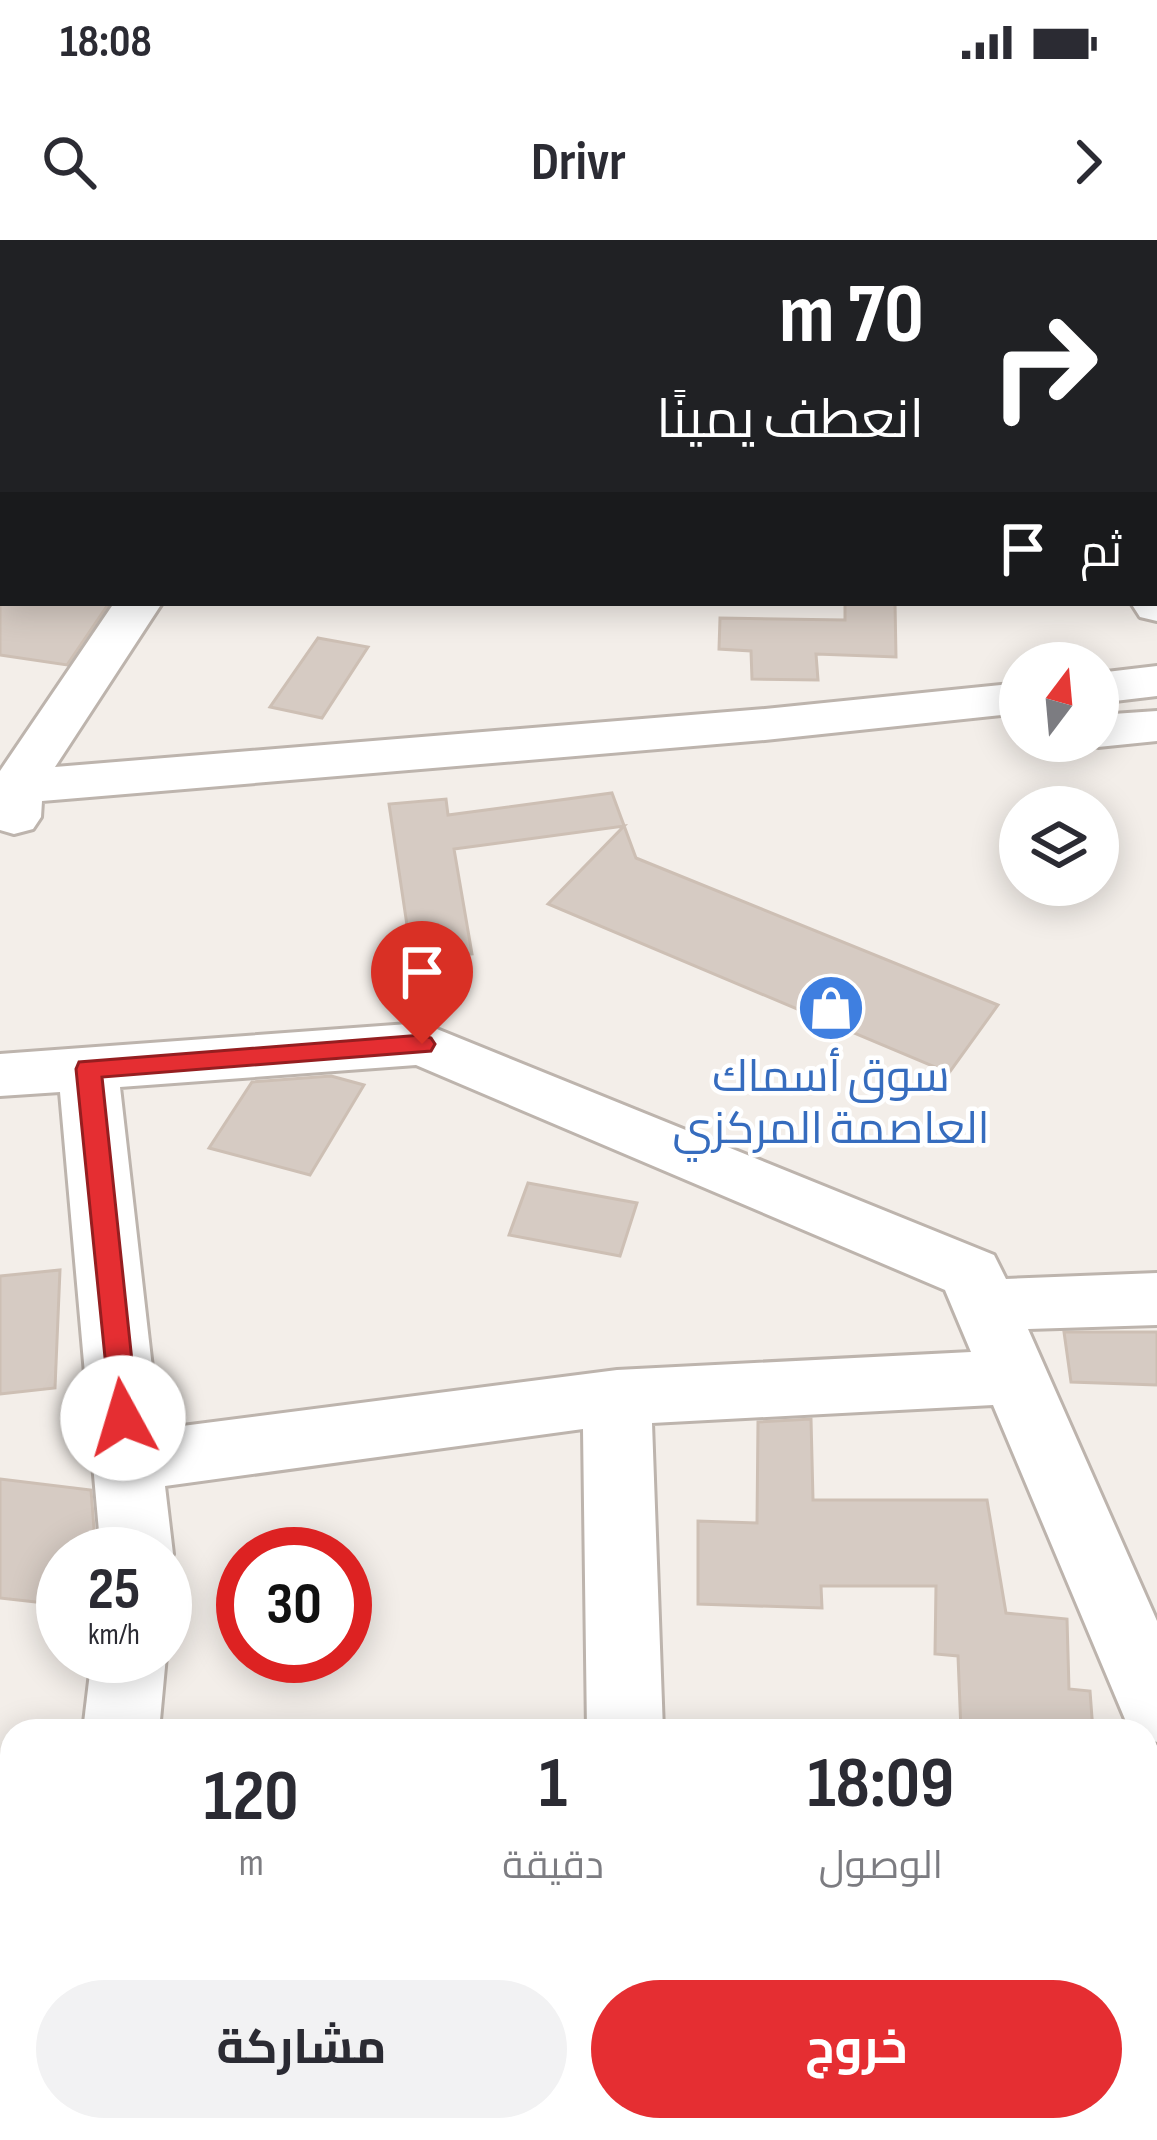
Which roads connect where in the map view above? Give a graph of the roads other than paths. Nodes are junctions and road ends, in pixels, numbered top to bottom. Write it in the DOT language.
graph roads {
  1 [pos="136,606"];
  2 [pos="1157,681"];
  3 [pos="1119,686"];
  4 [pos="999,700"];
  5 [pos="1157,726"];
  6 [pos="1119,729"];
  7 [pos="999,739"];
  8 [pos="7,806"];
  9 [pos="88,1069"];
  10 [pos="0,1075"];
  11 [pos="1157,1299"];
  12 [pos="985,1305"];
  13 [pos="1015,1376"];
  14 [pos="617,1397"];
  15 [pos="128,1462"];
  16 [pos="134,1527"];
  17 [pos="126,1683"];
  18 [pos="1157,1708"];
  19 [pos="122,1719"];
  20 [pos="625,1719"];
  1 -- 8 [label="street"];
  2 -- 3 [label="street"];
  4 -- 8 [label="street"];
  5 -- 6 [label="street"];
  7 -- 8 [label="street"];
  9 -- 10 [label="street"];
  9 -- 12 [label="street"];
  9 -- 15 [label="street"];
  11 -- 12 [label="street"];
  12 -- 13 [label="street"];
  13 -- 14 [label="street"];
  13 -- 18 [label="street"];
  14 -- 15 [label="street"];
  14 -- 20 [label="street"];
  15 -- 16 [label="street"];
  17 -- 19 [label="street"];
}
